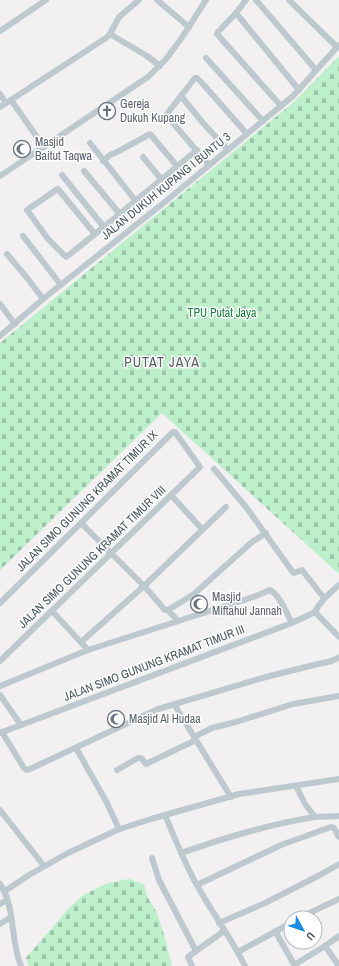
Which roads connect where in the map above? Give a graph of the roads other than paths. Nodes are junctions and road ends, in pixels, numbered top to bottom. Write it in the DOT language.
graph roads {
  1 [pos="46,0"];
  2 [pos="139,0"];
  3 [pos="157,0"];
  4 [pos="206,0"];
  5 [pos="246,0"];
  6 [pos="256,0"];
  7 [pos="289,0"];
  8 [pos="236,13"];
  9 [pos="188,27"];
  10 [pos="0,31"];
  11 [pos="111,33"];
  12 [pos="338,46"];
  13 [pos="206,58"];
  14 [pos="160,66"];
  15 [pos="316,70"];
  16 [pos="299,90"];
  17 [pos="0,94"];
  18 [pos="181,96"];
  19 [pos="9,102"];
  20 [pos="281,106"];
  21 [pos="0,107"];
  22 [pos="263,121"];
  23 [pos="247,134"];
  24 [pos="90,143"];
  25 [pos="44,147"];
  26 [pos="196,150"];
  27 [pos="228,150"];
  28 [pos="143,157"];
  29 [pos="103,160"];
  30 [pos="209,165"];
  31 [pos="178,166"];
  32 [pos="84,170"];
  33 [pos="62,175"];
  34 [pos="0,176"];
  35 [pos="161,179"];
  36 [pos="135,200"];
  37 [pos="119,213"];
  38 [pos="103,226"];
  39 [pos="94,233"];
  40 [pos="23,236"];
  41 [pos="7,254"];
  42 [pos="61,285"];
  43 [pos="43,299"];
  44 [pos="0,306"];
  45 [pos="15,324"];
  46 [pos="0,336"];
  47 [pos="199,468"];
  48 [pos="214,469"];
  49 [pos="171,495"];
  50 [pos="226,507"];
  51 [pos="81,523"];
  52 [pos="202,529"];
  53 [pos="266,533"];
  54 [pos="111,554"];
  55 [pos="339,585"];
  56 [pos="144,586"];
  57 [pos="324,598"];
  58 [pos="0,603"];
  59 [pos="168,610"];
  60 [pos="52,611"];
  61 [pos="315,612"];
  62 [pos="178,621"];
  63 [pos="292,623"];
  64 [pos="339,637"];
  65 [pos="81,642"];
  66 [pos="88,650"];
  67 [pos="339,657"];
  68 [pos="0,661"];
  69 [pos="0,686"];
  70 [pos="0,695"];
  71 [pos="339,696"];
  72 [pos="174,704"];
  73 [pos="21,725"];
  74 [pos="1,732"];
  75 [pos="195,739"];
  76 [pos="76,748"];
  77 [pos="117,770"];
  78 [pos="339,779"];
  79 [pos="296,786"];
  80 [pos="231,797"];
  81 [pos="0,810"];
  82 [pos="165,815"];
  83 [pos="339,816"];
  84 [pos="315,817"];
  85 [pos="119,829"];
  86 [pos="339,837"];
  87 [pos="181,853"];
  88 [pos="152,858"];
  89 [pos="339,864"];
  90 [pos="44,866"];
  91 [pos="0,884"];
  92 [pos="197,885"];
  93 [pos="4,891"];
  94 [pos="339,899"];
  95 [pos="7,900"];
  96 [pos="0,904"];
  97 [pos="316,910"];
  98 [pos="11,917"];
  99 [pos="219,923"];
  100 [pos="0,924"];
  101 [pos="283,927"];
  102 [pos="224,931"];
  103 [pos="275,931"];
  104 [pos="339,937"];
  105 [pos="326,948"];
  106 [pos="196,951"];
  107 [pos="238,952"];
  108 [pos="294,965"];
  109 [pos="21,966"];
  110 [pos="192,966"];
  111 [pos="245,966"];
  112 [pos="339,966"];
  1 -- 10 [label="street"];
  2 -- 11 [label="street"];
  3 -- 9 [label="street"];
  4 -- 9 [label="street"];
  5 -- 8 [label="street"];
  6 -- 15 [label="street"];
  7 -- 12 [label="street"];
  8 -- 16 [label="street"];
  8 -- 20 [label="street"];
  9 -- 14 [label="street"];
  11 -- 14 [label="street"];
  11 -- 19 [label="street"];
  12 -- 15 [label="street, JALAN DUKUH KUPANG I BUNTU 3"];
  13 -- 22 [label="street"];
  14 -- 25 [label="street"];
  15 -- 16 [label="street, JALAN DUKUH KUPANG I BUNTU 3"];
  16 -- 20 [label="street, JALAN DUKUH KUPANG I BUNTU 3"];
  17 -- 19 [label="street"];
  18 -- 23 [label="street"];
  18 -- 26 [label="street"];
  18 -- 27 [label="street"];
  19 -- 21 [label="street"];
  19 -- 25 [label="street"];
  20 -- 22 [label="street, JALAN DUKUH KUPANG I BUNTU 3"];
  22 -- 23 [label="street, JALAN DUKUH KUPANG I BUNTU 3"];
  23 -- 27 [label="street, JALAN DUKUH KUPANG I BUNTU 3"];
  24 -- 29 [label="street"];
  25 -- 34 [label="street"];
  26 -- 30 [label="street"];
  26 -- 31 [label="street"];
  27 -- 30 [label="street, JALAN DUKUH KUPANG I BUNTU 3"];
  28 -- 35 [label="street"];
  29 -- 31 [label="street"];
  29 -- 36 [label="street"];
  30 -- 42 [label="street, JALAN DUKUH KUPANG I BUNTU 3"];
  31 -- 35 [label="street"];
  32 -- 37 [label="street"];
  33 -- 38 [label="street"];
  35 -- 36 [label="street"];
  36 -- 37 [label="street"];
  37 -- 38 [label="street"];
  38 -- 39 [label="street"];
  39 -- 39 [label="street"];
  40 -- 42 [label="street"];
  41 -- 43 [label="street"];
  42 -- 43 [label="street, JALAN DUKUH KUPANG I BUNTU 3"];
  43 -- 45 [label="street, JALAN DUKUH KUPANG I BUNTU 3"];
  44 -- 45 [label="street"];
  45 -- 46 [label="street, JALAN DUKUH KUPANG I BUNTU 3"];
  47 -- 49 [label="street, JALAN SIMO GUNUNG KRAMAT TIMUR VIII"];
  47 -- 51 [label="street, JALAN SIMO GUNUNG KRAMAT TIMUR IX"];
  48 -- 53 [label="street"];
  49 -- 52 [label="street"];
  49 -- 54 [label="street, JALAN SIMO GUNUNG KRAMAT TIMUR VIII"];
  50 -- 52 [label="street"];
  51 -- 54 [label="street"];
  51 -- 58 [label="street, JALAN SIMO GUNUNG KRAMAT TIMUR IX"];
  52 -- 56 [label="street"];
  53 -- 57 [label="street"];
  53 -- 59 [label="street"];
  54 -- 56 [label="street"];
  54 -- 60 [label="street, JALAN SIMO GUNUNG KRAMAT TIMUR VIII"];
  55 -- 57 [label="street"];
  56 -- 59 [label="street"];
  56 -- 65 [label="street"];
  57 -- 61 [label="street"];
  59 -- 62 [label="street"];
  60 -- 65 [label="street"];
  60 -- 68 [label="street, JALAN SIMO GUNUNG KRAMAT TIMUR VIII"];
  61 -- 63 [label="street, JALAN SIMO GUNUNG KRAMAT TIMUR III"];
  61 -- 64 [label="street"];
  62 -- 63 [label="street"];
  62 -- 66 [label="street"];
  63 -- 73 [label="street, JALAN SIMO GUNUNG KRAMAT TIMUR III"];
  65 -- 66 [label="street"];
  66 -- 69 [label="street"];
  67 -- 72 [label="street"];
  70 -- 73 [label="street"];
  71 -- 75 [label="street"];
  72 -- 75 [label="street"];
  72 -- 76 [label="street"];
  73 -- 74 [label="street, JALAN SIMO GUNUNG KRAMAT TIMUR III"];
  74 -- 76 [label="street"];
  75 -- 77 [label="street"];
  75 -- 80 [label="street"];
  76 -- 85 [label="street"];
  78 -- 79 [label="street"];
  79 -- 80 [label="street"];
  79 -- 84 [label="street"];
  80 -- 82 [label="street"];
  81 -- 90 [label="street"];
  82 -- 85 [label="street"];
  82 -- 87 [label="street"];
  83 -- 84 [label="street"];
  84 -- 87 [label="street"];
  85 -- 90 [label="street"];
  86 -- 92 [label="street"];
  87 -- 92 [label="street"];
  88 -- 106 [label="street"];
  89 -- 99 [label="street"];
  90 -- 93 [label="street"];
  91 -- 93 [label="street"];
  92 -- 99 [label="street"];
  93 -- 95 [label="street"];
  94 -- 97 [label="street"];
  95 -- 96 [label="street"];
  95 -- 98 [label="street"];
  98 -- 100 [label="street"];
  98 -- 109 [label="street"];
  99 -- 102 [label="street"];
  101 -- 103 [label="street"];
  102 -- 106 [label="street"];
  102 -- 107 [label="street"];
  103 -- 107 [label="street"];
  103 -- 108 [label="street"];
  104 -- 105 [label="street"];
  105 -- 108 [label="street"];
  105 -- 112 [label="street"];
  106 -- 110 [label="street"];
  107 -- 111 [label="street"];
}
